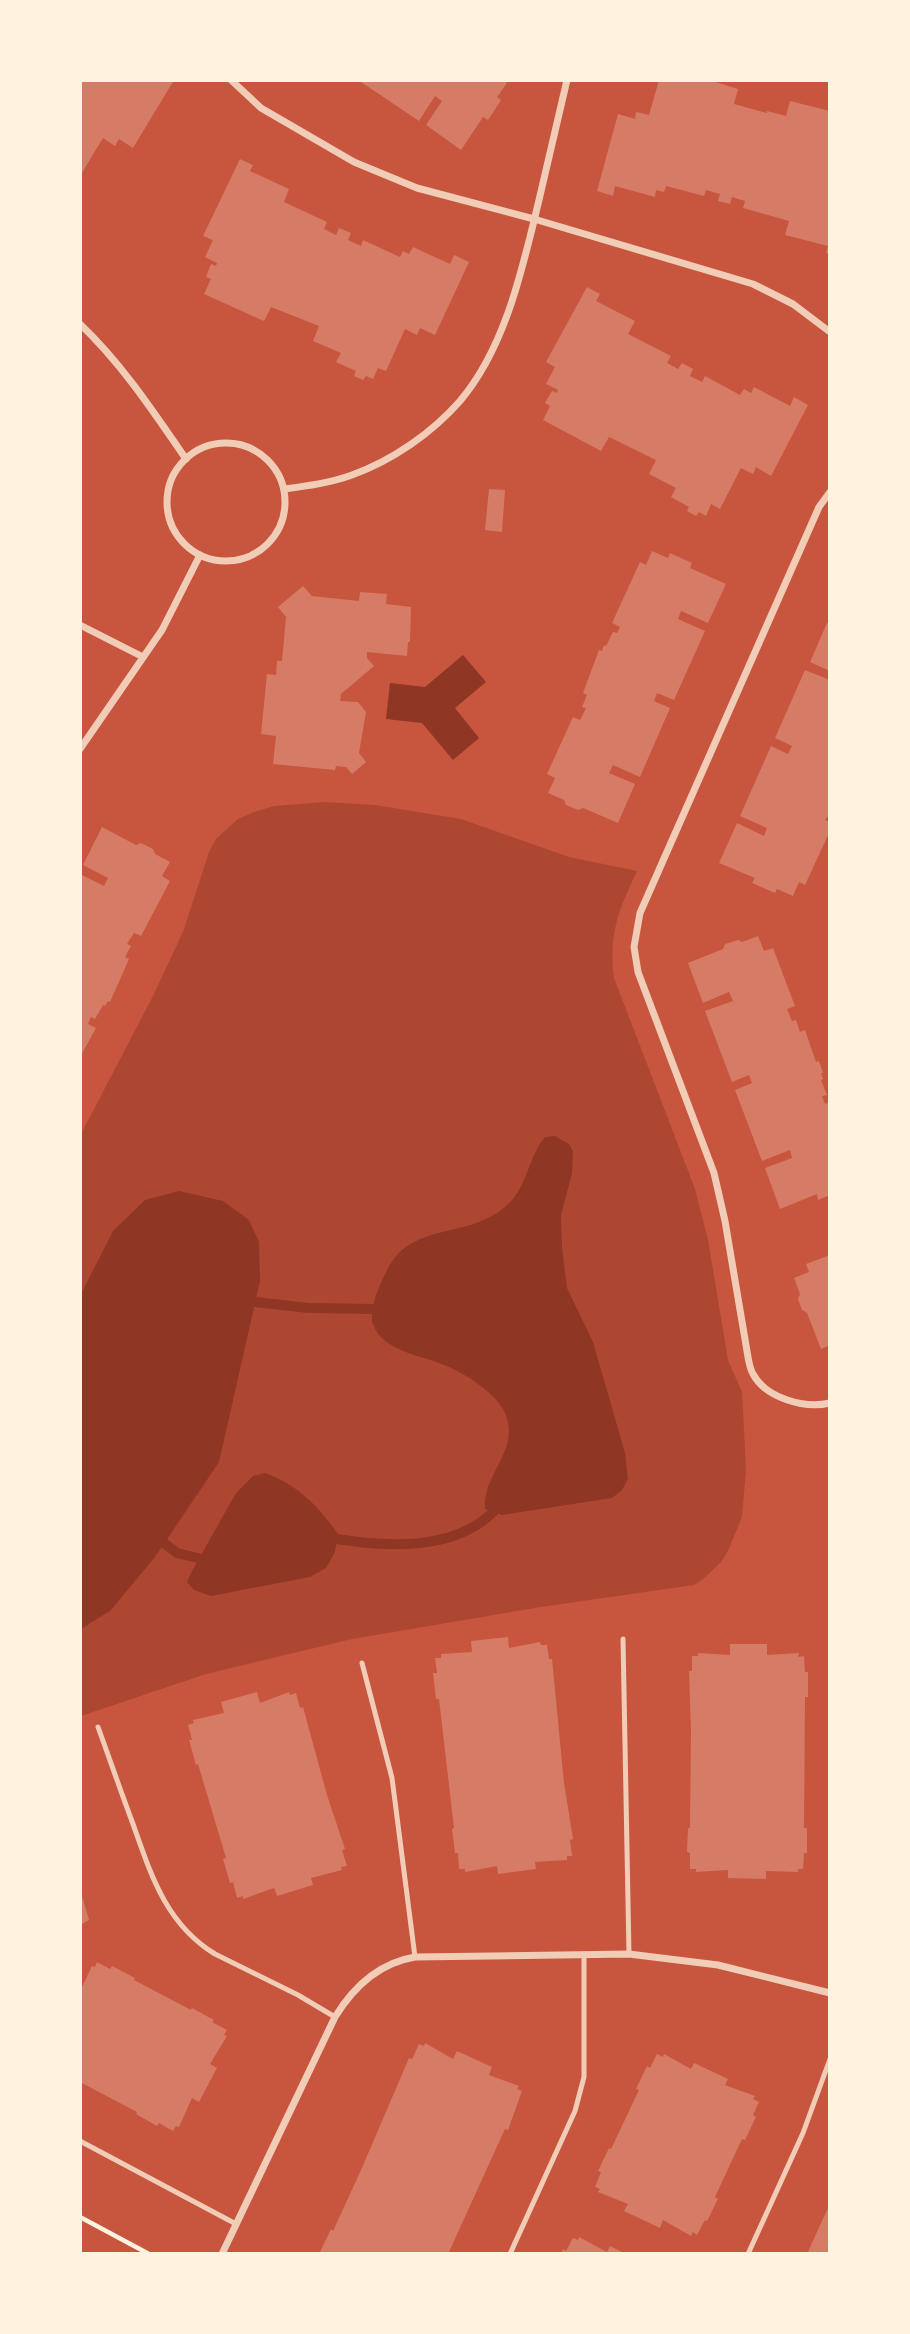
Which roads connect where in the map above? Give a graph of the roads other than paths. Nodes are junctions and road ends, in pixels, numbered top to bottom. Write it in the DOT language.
graph roads {
  1 [pos="231,80"];
  2 [pos="567,80"];
  3 [pos="534,219"];
  4 [pos="80,324"];
  5 [pos="830,331"];
  6 [pos="186,459"];
  7 [pos="284,489"];
  8 [pos="830,492"];
  9 [pos="200,555"];
  10 [pos="80,625"];
  11 [pos="143,657"];
  12 [pos="80,749"];
  13 [pos="830,1403"];
  14 [pos="623,1639"];
  15 [pos="362,1663"];
  16 [pos="98,1727"];
  17 [pos="583,1954"];
  18 [pos="629,1954"];
  19 [pos="415,1957"];
  20 [pos="830,1993"];
  21 [pos="335,2017"];
  22 [pos="830,2059"];
  23 [pos="80,2141"];
  24 [pos="236,2224"];
  25 [pos="222,2253"];
  26 [pos="510,2253"];
  27 [pos="748,2253"];
  1 -- 3 [label="street"];
  2 -- 3 [label="street"];
  3 -- 5 [label="street"];
  3 -- 7 [label="street"];
  4 -- 6 [label="street"];
  6 -- 7 [label="street"];
  6 -- 9 [label="street"];
  7 -- 9 [label="street"];
  8 -- 13 [label="street"];
  9 -- 11 [label="street"];
  10 -- 11 [label="street"];
  11 -- 12 [label="street"];
  14 -- 18 [label="lane"];
  15 -- 19 [label="lane"];
  16 -- 21 [label="lane"];
  17 -- 18 [label="street"];
  17 -- 19 [label="street"];
  17 -- 26 [label="lane"];
  18 -- 20 [label="street"];
  19 -- 21 [label="street"];
  21 -- 24 [label="street"];
  22 -- 27 [label="lane"];
  23 -- 24 [label="lane"];
  24 -- 25 [label="street"];
}
